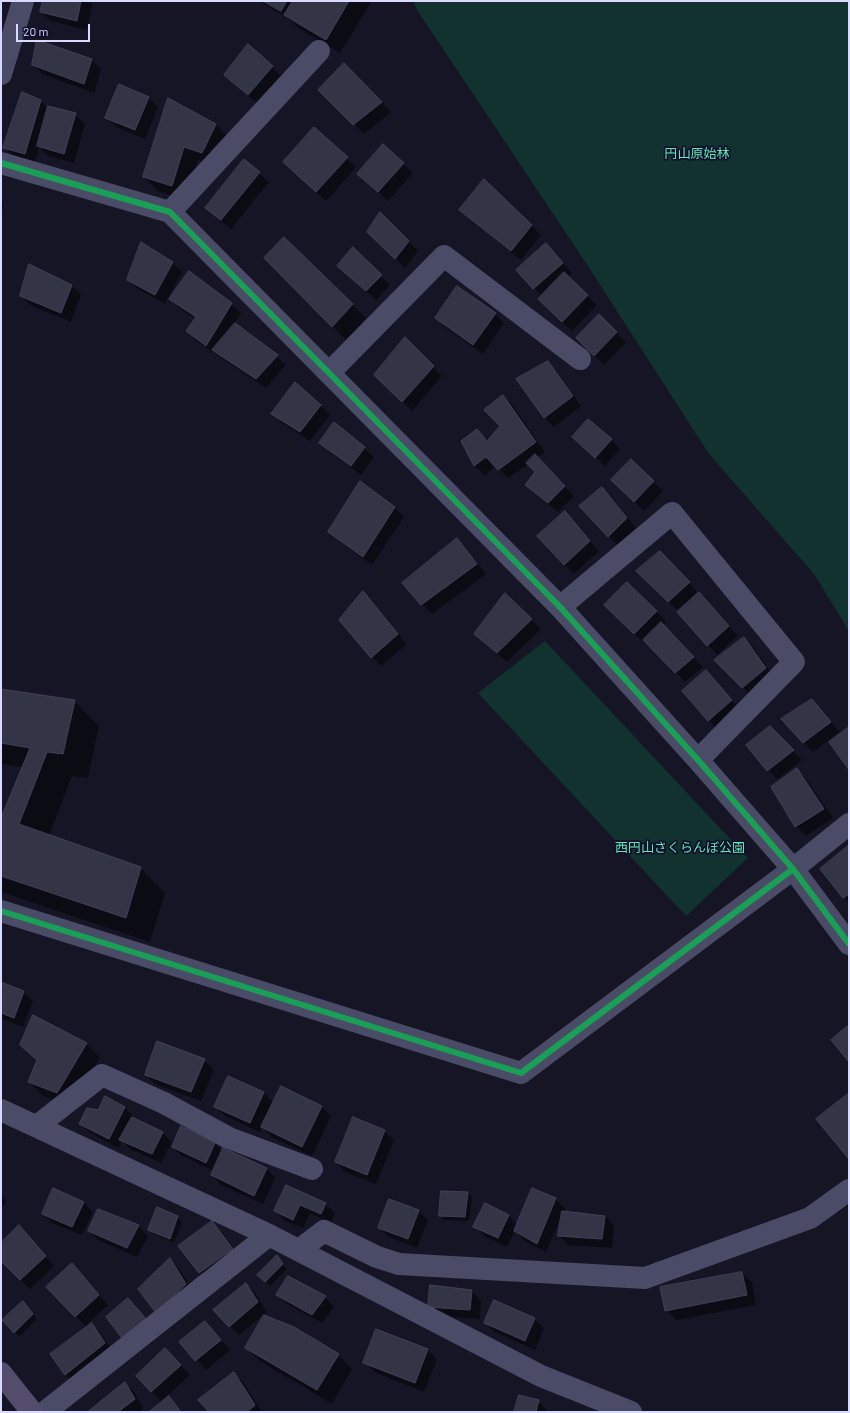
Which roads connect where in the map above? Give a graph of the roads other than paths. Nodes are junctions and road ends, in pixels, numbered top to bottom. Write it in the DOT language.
graph roads {
  1 [pos="23,1"];
  2 [pos="319,51"];
  3 [pos="1,74"];
  4 [pos="1,163"];
  5 [pos="170,212"];
  6 [pos="580,359"];
  7 [pos="329,373"];
  8 [pos="560,607"];
  9 [pos="698,760"];
  10 [pos="849,824"];
  11 [pos="793,868"];
  12 [pos="1,911"];
  13 [pos="849,944"];
  14 [pos="1,1110"];
  15 [pos="37,1126"];
  16 [pos="312,1169"];
  17 [pos="849,1190"];
  18 [pos="269,1235"];
  19 [pos="299,1250"];
  20 [pos="1,1373"];
  21 [pos="32,1412"];
  22 [pos="45,1412"];
  23 [pos="631,1412"];
  1 -- 3 [label="street"];
  2 -- 5 [label="street"];
  4 -- 5 [label="street"];
  5 -- 7 [label="street"];
  6 -- 7 [label="street"];
  7 -- 8 [label="street"];
  8 -- 9 [label="street"];
  8 -- 9 [label="street"];
  9 -- 11 [label="street"];
  10 -- 11 [label="street"];
  11 -- 12 [label="street"];
  11 -- 13 [label="street"];
  14 -- 15 [label="street"];
  15 -- 16 [label="street"];
  15 -- 18 [label="street"];
  17 -- 19 [label="street"];
  18 -- 19 [label="street"];
  18 -- 22 [label="street"];
  19 -- 23 [label="street"];
  20 -- 21 [label="main road"];
}
